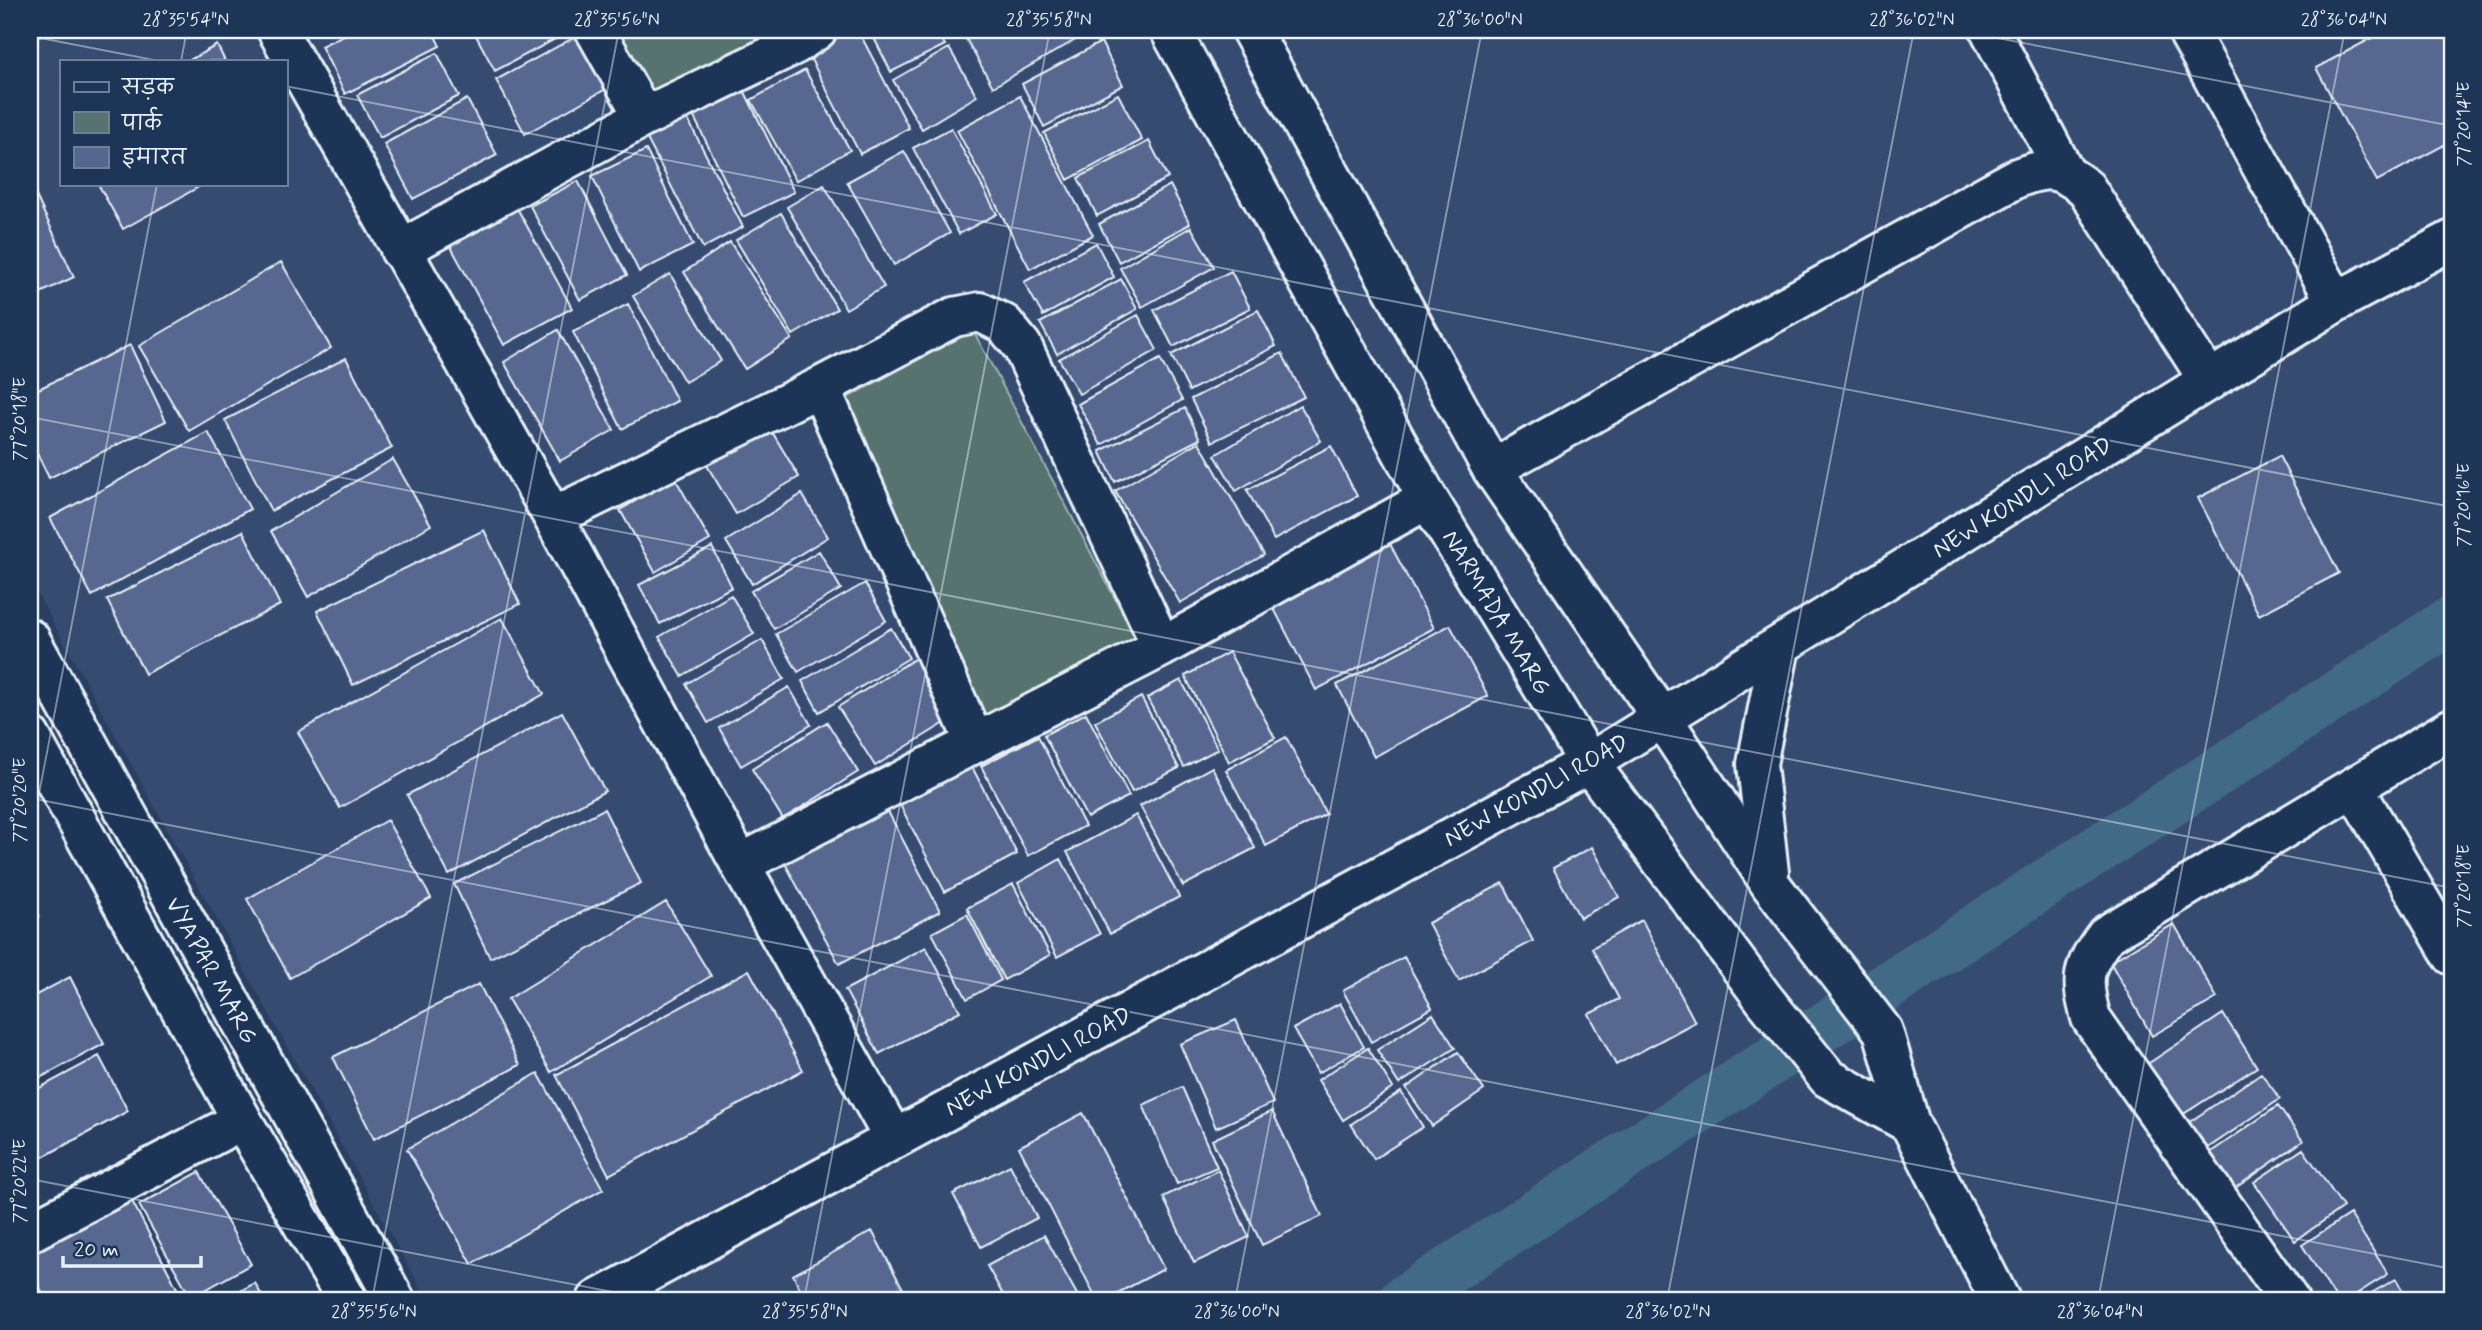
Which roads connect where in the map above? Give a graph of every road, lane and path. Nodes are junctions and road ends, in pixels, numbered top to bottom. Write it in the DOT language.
graph roads {
  1 [pos="277,30"];
  2 [pos="595,30"];
  3 [pos="817,30"];
  4 [pos="1170,30"];
  5 [pos="1251,30"];
  6 [pos="1990,30"];
  7 [pos="2187,30"];
  8 [pos="644,117"];
  9 [pos="2064,171"];
  10 [pos="2452,240"];
  11 [pos="400,250"];
  12 [pos="2336,302"];
  13 [pos="2209,380"];
  14 [pos="820,387"];
  15 [pos="1492,469"];
  16 [pos="1428,499"];
  17 [pos="553,517"];
  18 [pos="30,639"];
  19 [pos="1163,647"];
  20 [pos="1780,647"];
  21 [pos="1662,718"];
  22 [pos="2452,729"];
  23 [pos="30,736"];
  24 [pos="975,743"];
  25 [pos="1589,763"];
  26 [pos="2355,789"];
  27 [pos="740,864"];
  28 [pos="1771,885"];
  29 [pos="2452,955"];
  30 [pos="242,1120"];
  31 [pos="1910,1124"];
  32 [pos="894,1139"];
  33 [pos="30,1231"];
  34 [pos="347,1300"];
  35 [pos="395,1300"];
  36 [pos="597,1300"];
  37 [pos="2000,1300"];
  38 [pos="2289,1300"];
  1 -- 11 [label="street"];
  2 -- 8 [label="street"];
  3 -- 8 [label="street"];
  4 -- 16 [label="street, NARMADA MARG"];
  5 -- 15 [label="street"];
  6 -- 9 [label="street"];
  7 -- 12 [label="street"];
  8 -- 11 [label="street"];
  9 -- 13 [label="street"];
  9 -- 15 [label="street"];
  10 -- 12 [label="street, NEW KONDLI ROAD"];
  11 -- 17 [label="street"];
  12 -- 13 [label="street, NEW KONDLI ROAD"];
  13 -- 20 [label="street, NEW KONDLI ROAD"];
  14 -- 17 [label="street"];
  14 -- 19 [label="street"];
  14 -- 24 [label="street"];
  15 -- 21 [label="street"];
  16 -- 19 [label="street"];
  16 -- 25 [label="street, NARMADA MARG"];
  17 -- 27 [label="street"];
  18 -- 35 [label="street, VYAPAR MARG"];
  19 -- 24 [label="street"];
  20 -- 21 [label="street, NEW KONDLI ROAD"];
  20 -- 28 [label="street"];
  21 -- 25 [label="street, NEW KONDLI ROAD"];
  21 -- 28 [label="street"];
  22 -- 26 [label="street"];
  23 -- 30 [label="street, VYAPAR MARG"];
  24 -- 27 [label="street"];
  25 -- 31 [label="street, NARMADA MARG"];
  25 -- 32 [label="street, NEW KONDLI ROAD"];
  26 -- 29 [label="street"];
  26 -- 38 [label="street"];
  27 -- 32 [label="street"];
  28 -- 31 [label="street"];
  30 -- 33 [label="street"];
  30 -- 34 [label="street, VYAPAR MARG"];
  31 -- 37 [label="street"];
  32 -- 36 [label="street, NEW KONDLI ROAD"];
}
